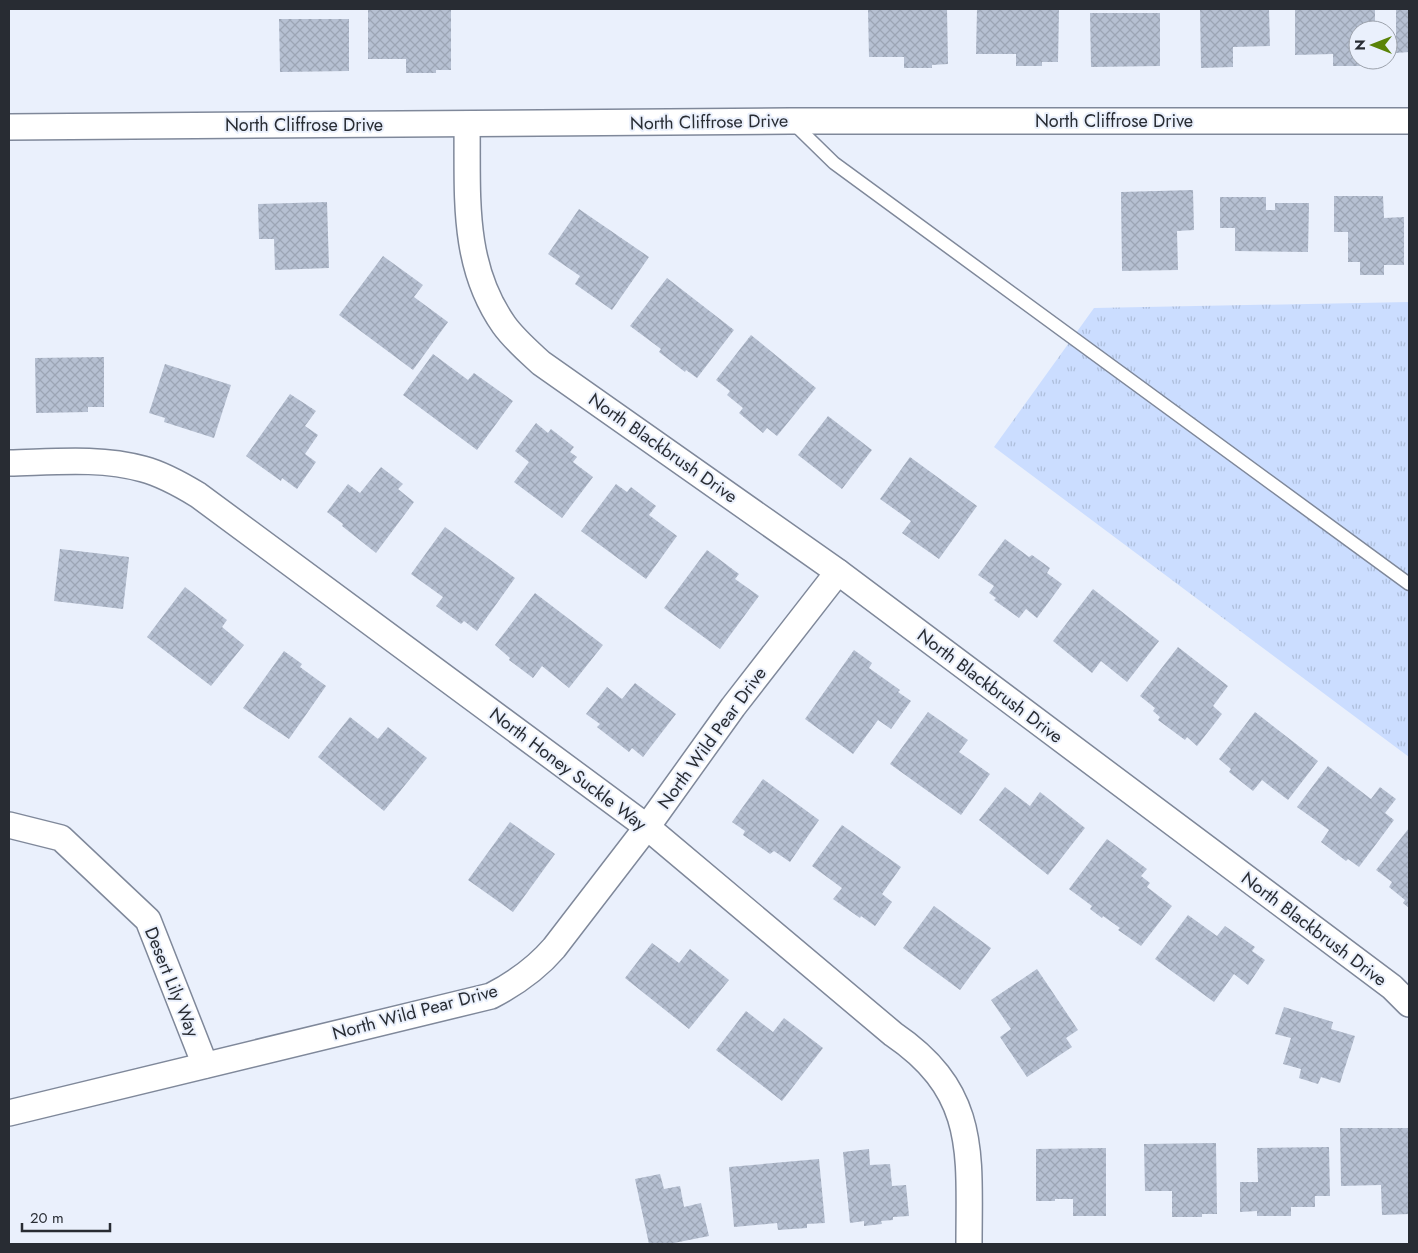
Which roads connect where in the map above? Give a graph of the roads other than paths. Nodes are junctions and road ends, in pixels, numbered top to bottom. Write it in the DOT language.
graph roads {
  1 [pos="790,121"];
  2 [pos="1409,121"];
  3 [pos="467,124"];
  4 [pos="9,127"];
  5 [pos="9,463"];
  6 [pos="838,572"];
  7 [pos="1409,584"];
  8 [pos="9,824"];
  9 [pos="647,827"];
  10 [pos="1409,1004"];
  11 [pos="204,1065"];
  12 [pos="9,1113"];
  13 [pos="969,1244"];
  1 -- 2 [label="street, North Cliffrose Drive"];
  1 -- 3 [label="street, North Cliffrose Drive"];
  1 -- 7 [label="lane"];
  3 -- 4 [label="street, North Cliffrose Drive"];
  3 -- 6 [label="street, North Blackbrush Drive"];
  5 -- 9 [label="street, North Honey Suckle Way"];
  6 -- 9 [label="street, North Wild Pear Drive"];
  6 -- 10 [label="street, North Blackbrush Drive"];
  8 -- 11 [label="street, Desert Lily Way"];
  9 -- 11 [label="street, North Wild Pear Drive"];
  9 -- 13 [label="street, North Honey Suckle Way"];
  11 -- 12 [label="street, North Wild Pear Drive"];
}
